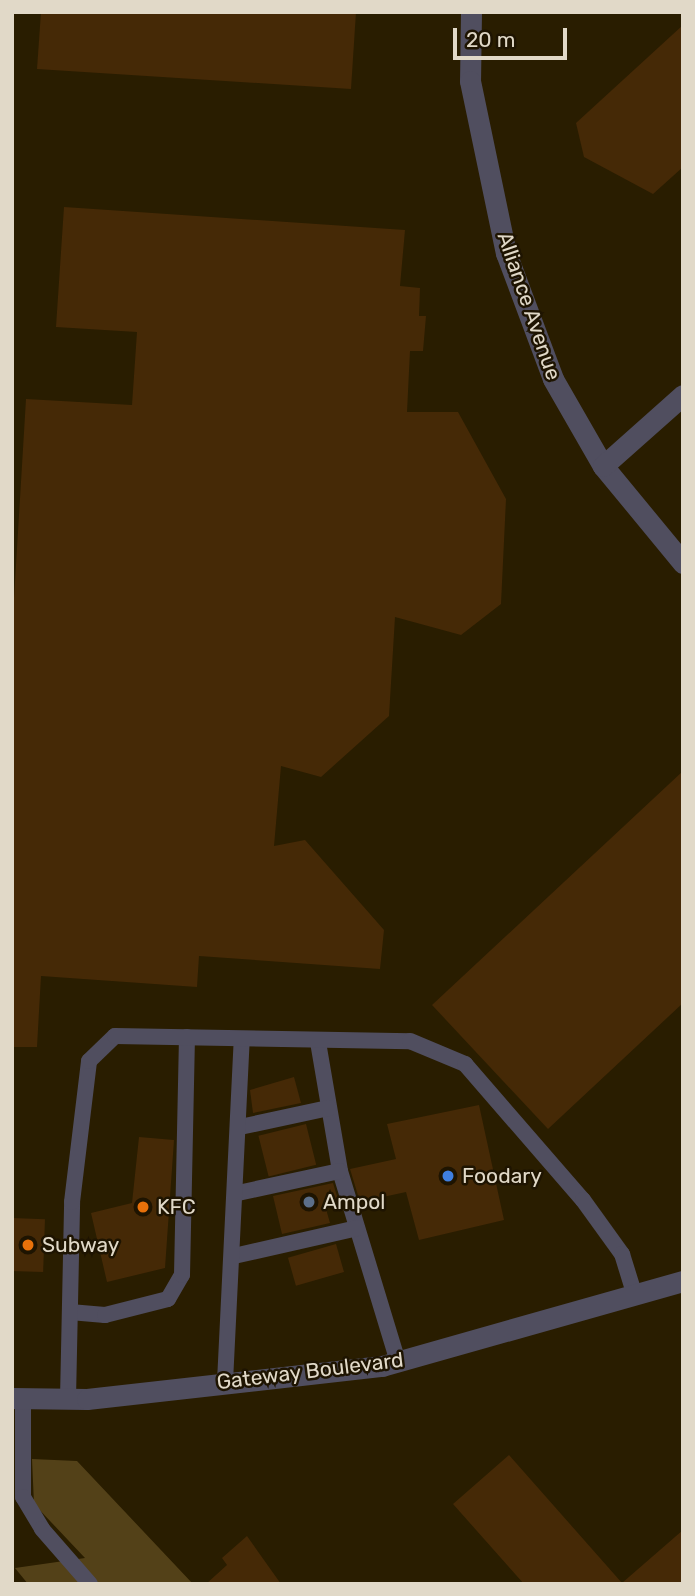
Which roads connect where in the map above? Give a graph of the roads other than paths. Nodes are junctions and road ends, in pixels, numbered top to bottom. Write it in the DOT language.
graph roads {
  1 [pos="471,12"];
  2 [pos="683,394"];
  3 [pos="603,466"];
  4 [pos="683,563"];
  5 [pos="187,1037"];
  6 [pos="242,1040"];
  7 [pos="318,1042"];
  8 [pos="329,1108"];
  9 [pos="240,1127"];
  10 [pos="341,1171"];
  11 [pos="238,1193"];
  12 [pos="357,1228"];
  13 [pos="234,1256"];
  14 [pos="683,1281"];
  15 [pos="635,1296"];
  16 [pos="70,1312"];
  17 [pos="398,1362"];
  18 [pos="225,1382"];
  19 [pos="18,1398"];
  20 [pos="68,1399"];
  21 [pos="90,1584"];
  1 -- 3 [label="street, Alliance Avenue"];
  2 -- 3 [label="street"];
  3 -- 4 [label="street, Alliance Avenue"];
  5 -- 6 [label="lane"];
  5 -- 16 [label="lane"];
  5 -- 16 [label="lane"];
  6 -- 7 [label="lane"];
  6 -- 9 [label="lane"];
  7 -- 8 [label="lane"];
  7 -- 15 [label="lane"];
  8 -- 9 [label="lane"];
  8 -- 10 [label="lane"];
  9 -- 11 [label="lane"];
  10 -- 11 [label="lane"];
  10 -- 12 [label="lane"];
  11 -- 13 [label="lane"];
  12 -- 13 [label="lane"];
  12 -- 17 [label="lane"];
  13 -- 18 [label="lane"];
  14 -- 15 [label="street, Gateway Boulevard"];
  15 -- 17 [label="street, Gateway Boulevard"];
  16 -- 20 [label="lane"];
  17 -- 18 [label="street, Gateway Boulevard"];
  18 -- 20 [label="street, Gateway Boulevard"];
  19 -- 20 [label="street, Gateway Boulevard"];
  19 -- 21 [label="lane"];
}
